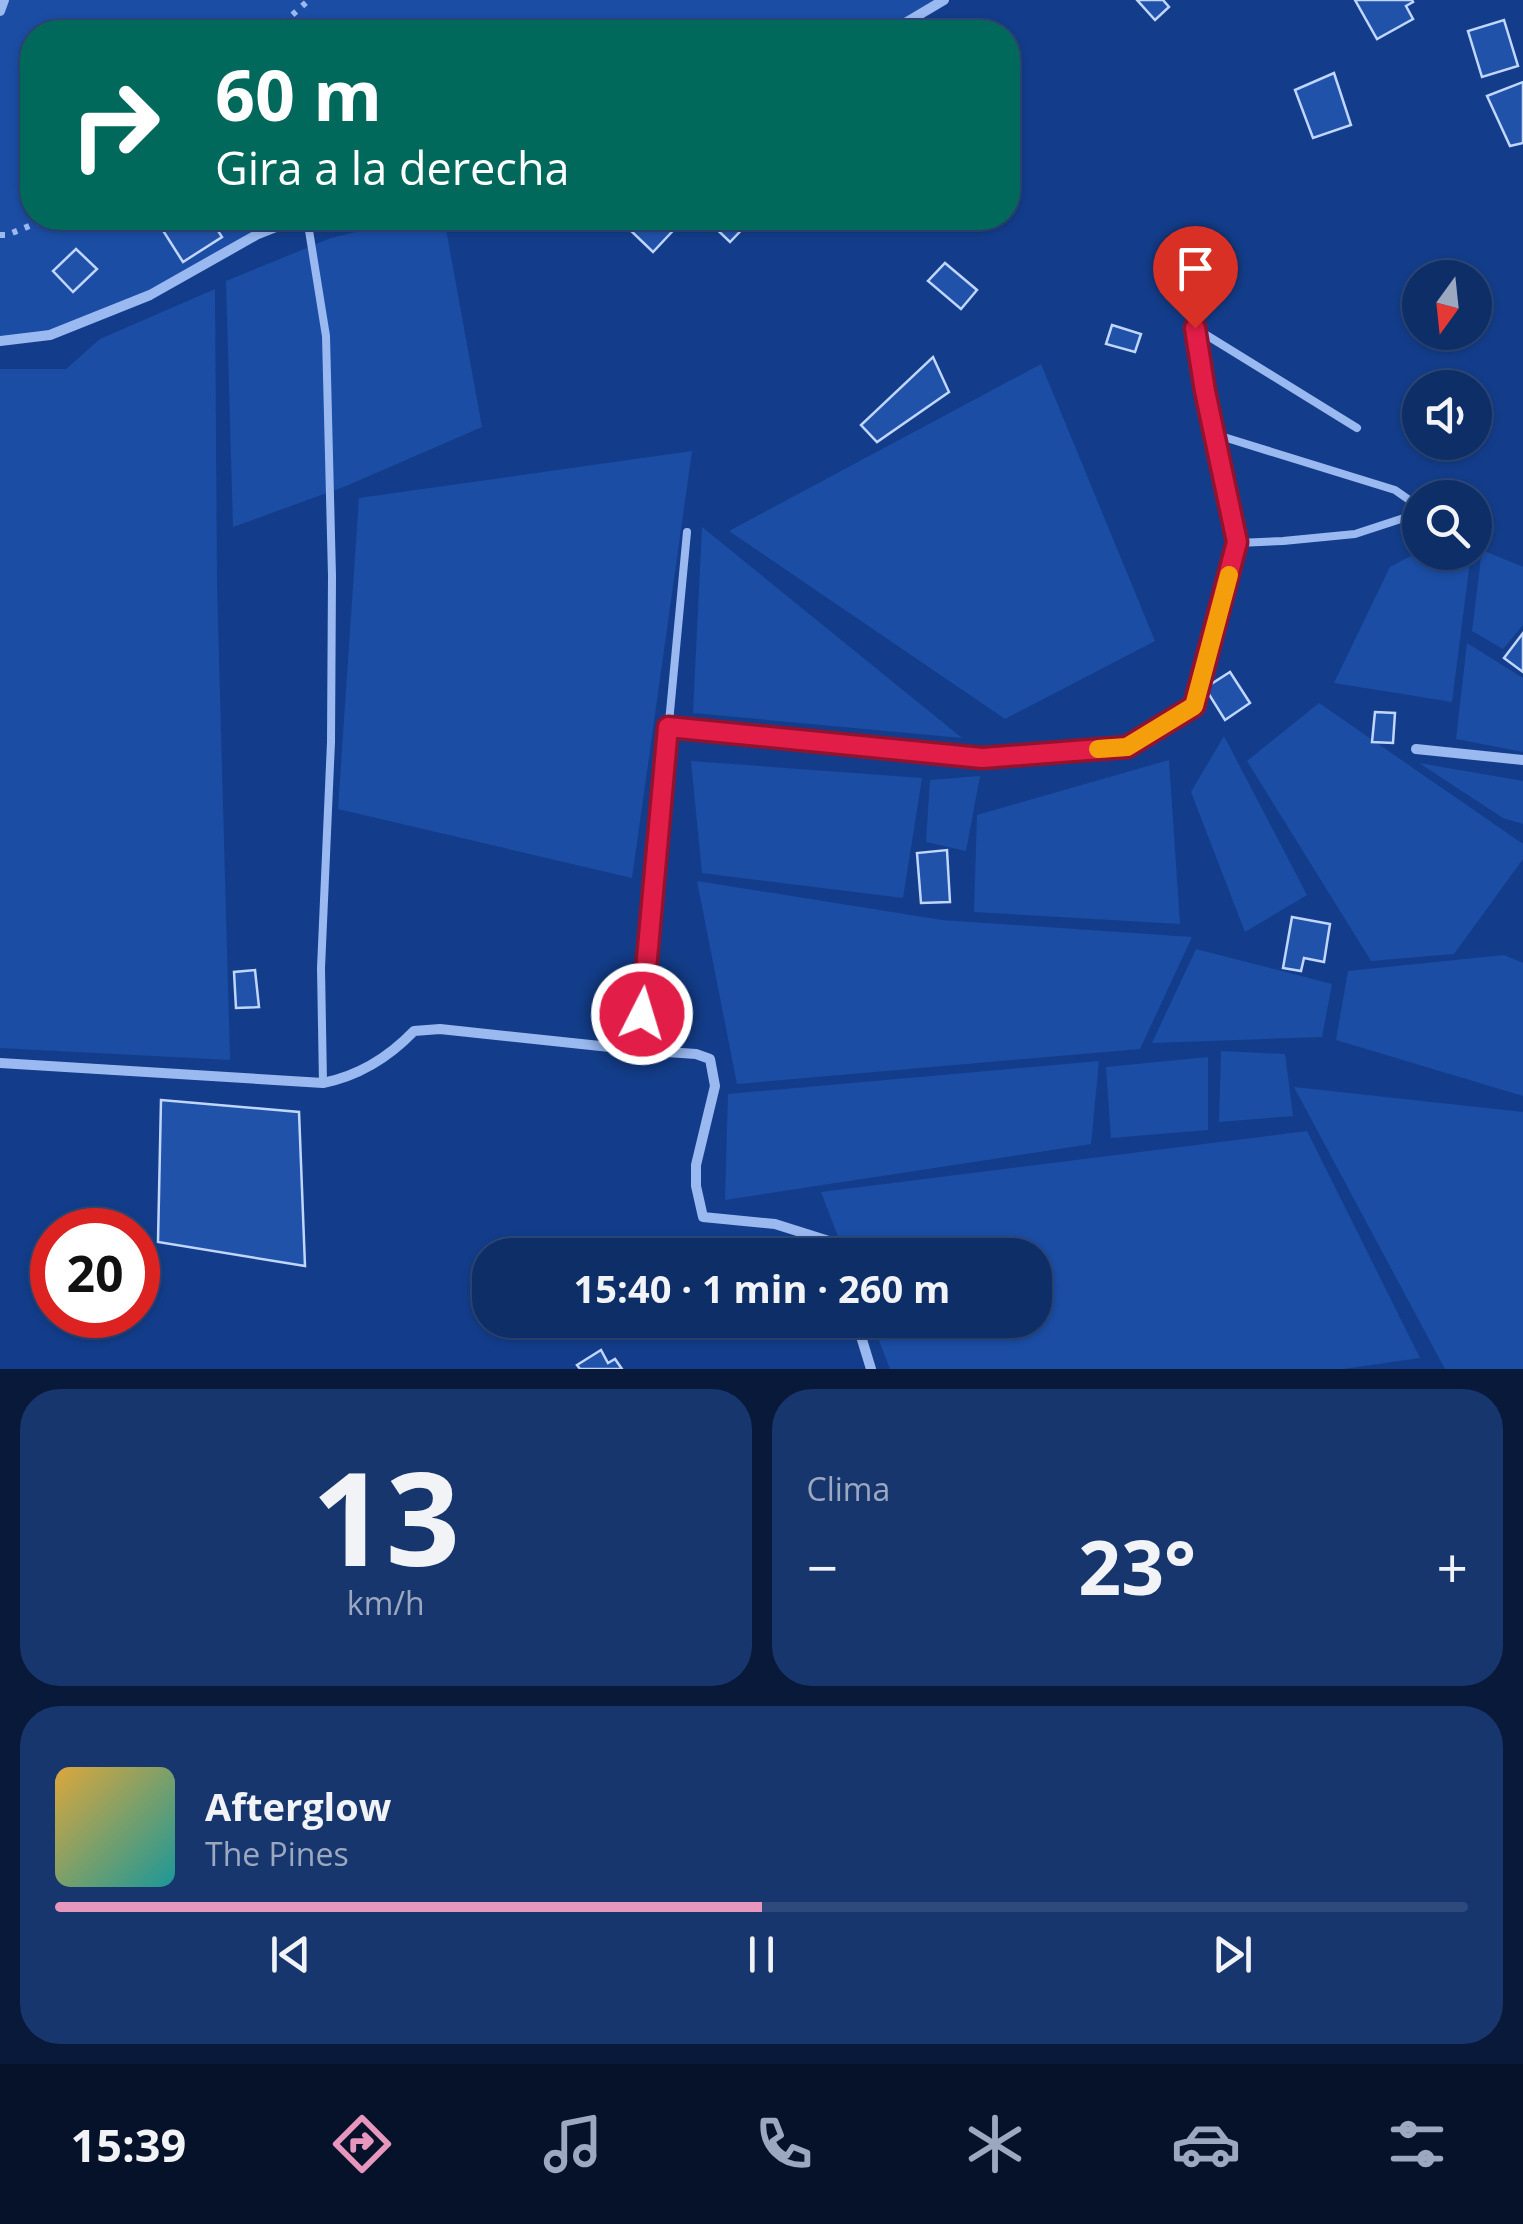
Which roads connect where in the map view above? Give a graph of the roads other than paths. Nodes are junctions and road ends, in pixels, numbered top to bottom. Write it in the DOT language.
graph roads {
  1 [pos="4,0"];
  2 [pos="944,0"];
  3 [pos="0,11"];
  4 [pos="910,20"];
  5 [pos="268,230"];
  6 [pos="310,230"];
  7 [pos="0,341"];
  8 [pos="1356,428"];
  9 [pos="1214,434"];
  10 [pos="687,532"];
  11 [pos="1237,542"];
  12 [pos="668,727"];
  13 [pos="1416,749"];
  14 [pos="1523,760"];
  15 [pos="638,1050"];
  16 [pos="0,1063"];
  17 [pos="323,1083"];
  18 [pos="819,1238"];
  19 [pos="862,1338"];
  20 [pos="872,1369"];
  1 -- 3 [label="street"];
  2 -- 4 [label="street"];
  5 -- 7 [label="street"];
  6 -- 17 [label="lane"];
  8 -- 9 [label="lane"];
  9 -- 11 [label="lane"];
  9 -- 11 [label="lane"];
  10 -- 12 [label="lane"];
  11 -- 12 [label="lane"];
  12 -- 15 [label="lane"];
  13 -- 14 [label="street"];
  15 -- 17 [label="street"];
  15 -- 18 [label="street"];
  16 -- 17 [label="street"];
  19 -- 20 [label="street"];
}
